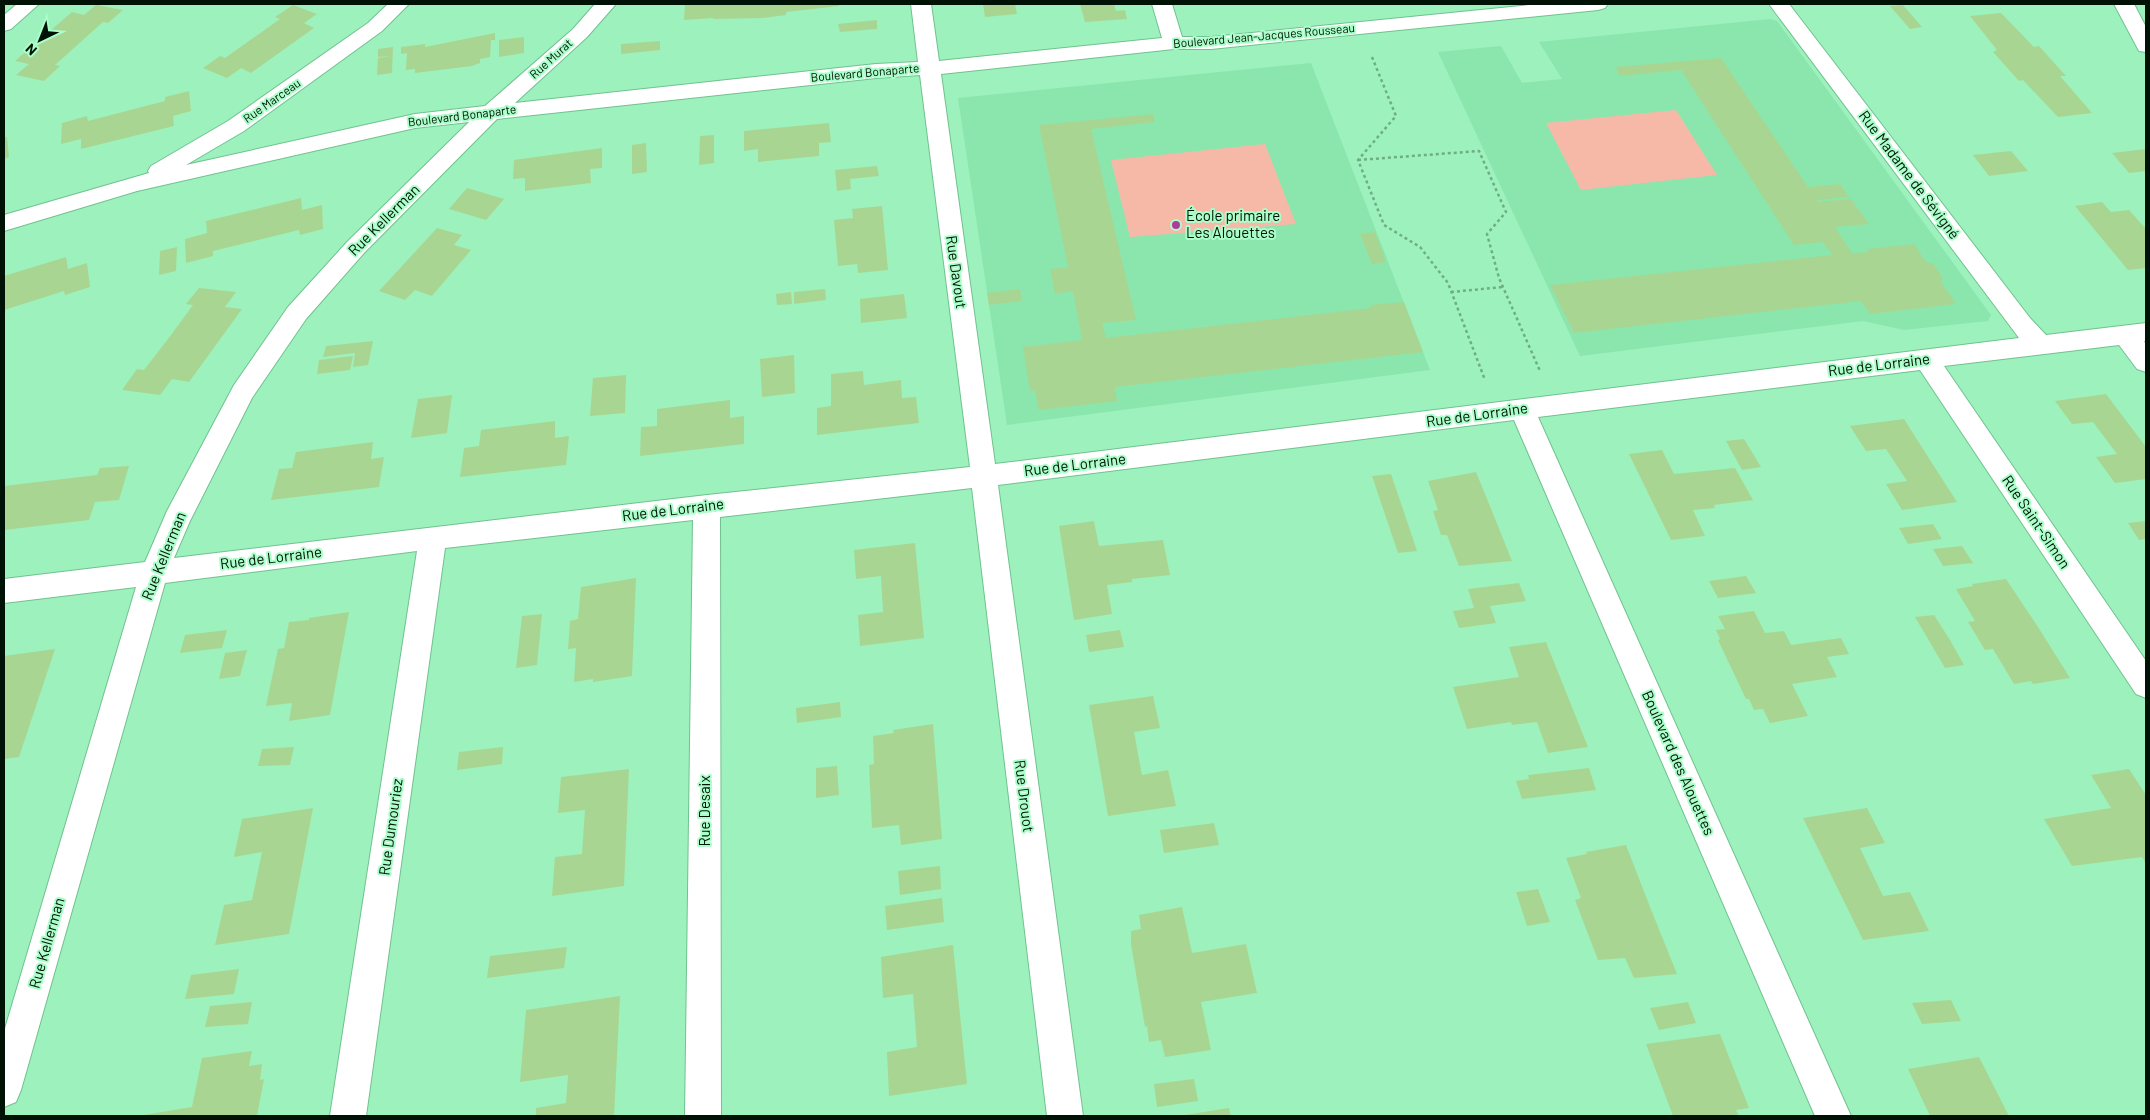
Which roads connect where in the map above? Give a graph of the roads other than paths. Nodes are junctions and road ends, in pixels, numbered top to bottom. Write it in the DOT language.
graph roads {
  1 [pos="29,4"];
  2 [pos="399,4"];
  3 [pos="606,4"];
  4 [pos="921,4"];
  5 [pos="1162,4"];
  6 [pos="1598,4"];
  7 [pos="1779,4"];
  8 [pos="2124,4"];
  9 [pos="4,25"];
  10 [pos="1174,44"];
  11 [pos="2146,46"];
  12 [pos="930,68"];
  13 [pos="492,112"];
  14 [pos="136,184"];
  15 [pos="4,223"];
  16 [pos="2135,333"];
  17 [pos="2040,344"];
  18 [pos="1926,359"];
  19 [pos="2146,362"];
  20 [pos="1510,411"];
  21 [pos="984,476"];
  22 [pos="707,506"];
  23 [pos="433,538"];
  24 [pos="154,572"];
  25 [pos="4,590"];
  26 [pos="2146,685"];
  27 [pos="4,1090"];
  28 [pos="348,1116"];
  29 [pos="703,1116"];
  30 [pos="1065,1116"];
  31 [pos="1833,1116"];
  1 -- 9 [label="street"];
  2 -- 14 [label="street, Rue Marceau"];
  3 -- 13 [label="street, Rue Murat"];
  4 -- 12 [label="street, Rue Davout"];
  5 -- 10 [label="street"];
  6 -- 10 [label="street, Boulevard Jean-Jacques Rousseau"];
  7 -- 17 [label="street, Rue Madame de Sévigné"];
  8 -- 11 [label="street"];
  10 -- 12 [label="street, Boulevard Jean-Jacques Rousseau"];
  12 -- 13 [label="street, Boulevard Bonaparte"];
  12 -- 21 [label="street, Rue Davout"];
  13 -- 14 [label="street, Boulevard Bonaparte"];
  13 -- 24 [label="street, Rue Kellerman"];
  14 -- 15 [label="street, Boulevard Bonaparte"];
  16 -- 17 [label="street, Rue de Lorraine"];
  16 -- 19 [label="street"];
  17 -- 18 [label="street, Rue de Lorraine"];
  18 -- 20 [label="street, Rue de Lorraine"];
  18 -- 26 [label="street, Rue Saint-Simon"];
  20 -- 21 [label="street, Rue de Lorraine"];
  20 -- 31 [label="street, Boulevard des Alouettes"];
  21 -- 22 [label="street, Rue de Lorraine"];
  21 -- 30 [label="street, Rue Drouot"];
  22 -- 23 [label="street, Rue de Lorraine"];
  22 -- 29 [label="street, Rue Desaix"];
  23 -- 24 [label="street, Rue de Lorraine"];
  23 -- 28 [label="street, Rue Dumouriez"];
  24 -- 25 [label="street, Rue de Lorraine"];
  24 -- 27 [label="street, Rue Kellerman"];
}
